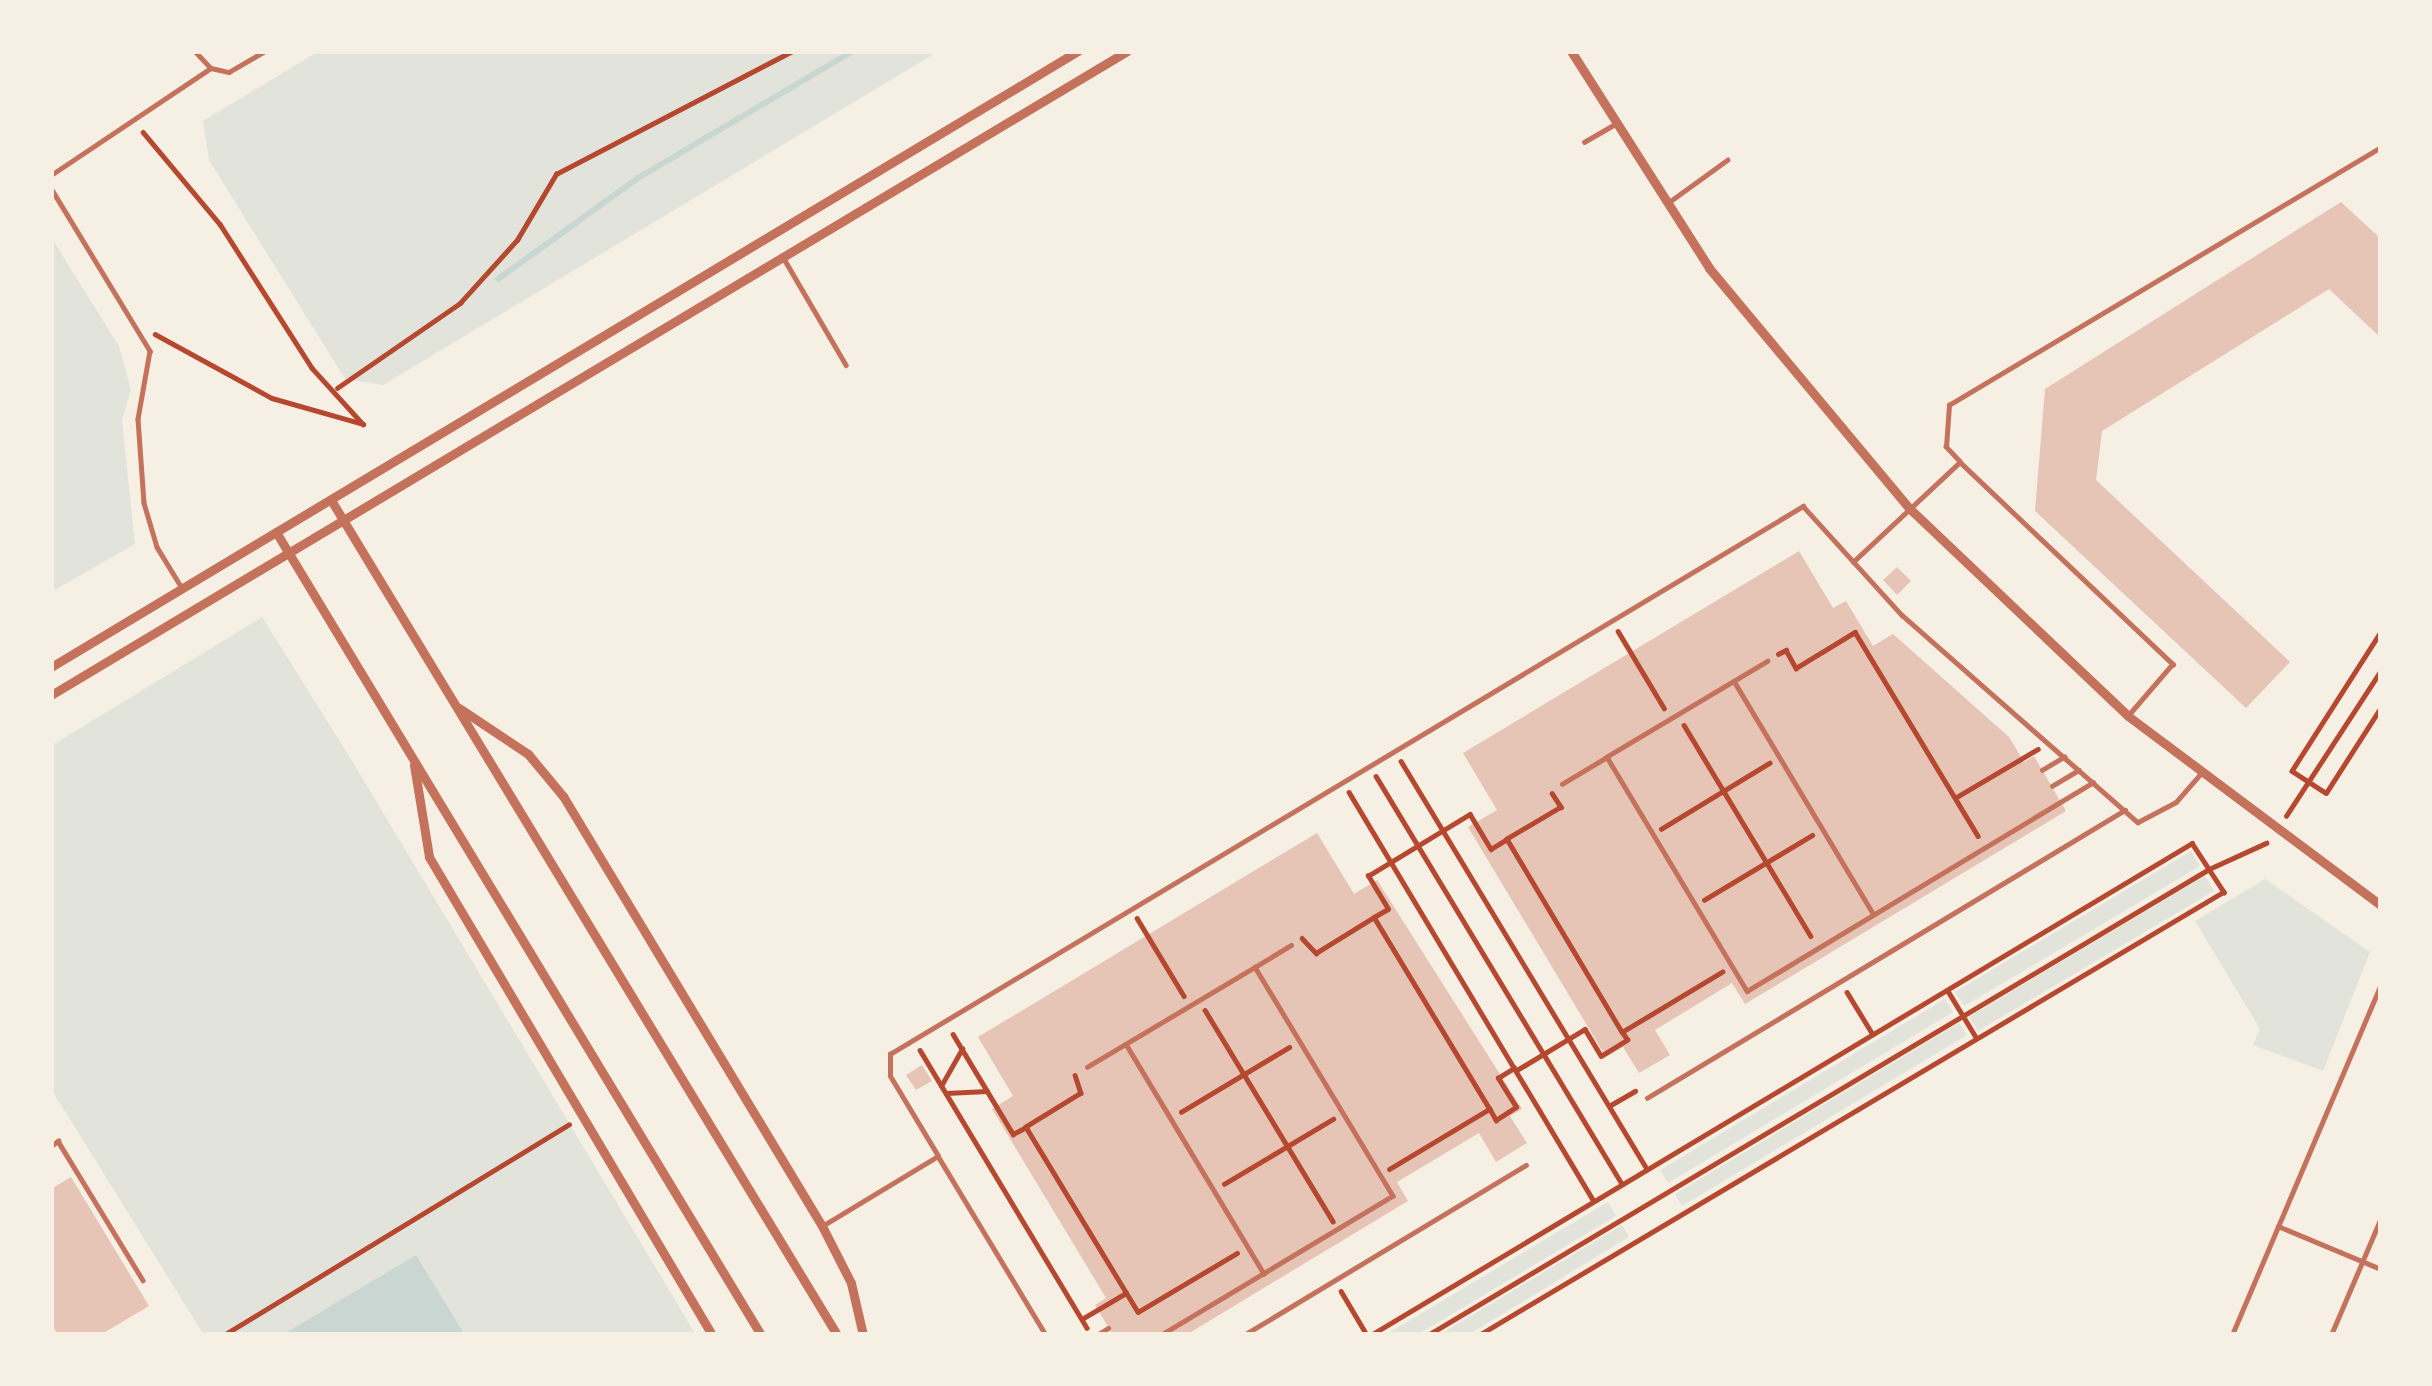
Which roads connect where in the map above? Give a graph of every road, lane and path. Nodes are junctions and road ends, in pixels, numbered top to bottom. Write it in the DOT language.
graph roads {
  1 [pos="196,51"];
  2 [pos="266,51"];
  3 [pos="792,51"];
  4 [pos="1078,51"];
  5 [pos="1127,51"];
  6 [pos="1570,51"];
  7 [pos="211,68"];
  8 [pos="135,123"];
  9 [pos="1615,124"];
  10 [pos="1584,142"];
  11 [pos="2381,147"];
  12 [pos="2373,151"];
  13 [pos="2381,159"];
  14 [pos="1727,160"];
  15 [pos="51,175"];
  16 [pos="51,188"];
  17 [pos="1664,205"];
  18 [pos="783,256"];
  19 [pos="138,324"];
  20 [pos="846,365"];
  21 [pos="337,388"];
  22 [pos="1960,461"];
  23 [pos="332,500"];
  24 [pos="1910,508"];
  25 [pos="343,518"];
  26 [pos="276,532"];
  27 [pos="288,552"];
  28 [pos="1853,562"];
  29 [pos="183,589"];
  30 [pos="1612,621"];
  31 [pos="2381,632"];
  32 [pos="1768,661"];
  33 [pos="51,667"];
  34 [pos="2381,670"];
  35 [pos="1734,681"];
  36 [pos="51,695"];
  37 [pos="457,707"];
  38 [pos="2381,707"];
  39 [pos="2128,716"];
  40 [pos="1674,717"];
  41 [pos="1395,751"];
  42 [pos="1779,757"];
  43 [pos="2064,757"];
  44 [pos="1607,758"];
  45 [pos="2022,758"];
  46 [pos="414,760"];
  47 [pos="1370,766"];
  48 [pos="2042,770"];
  49 [pos="2079,770"];
  50 [pos="2200,774"];
  51 [pos="1343,782"];
  52 [pos="2093,782"];
  53 [pos="2309,783"];
  54 [pos="1562,784"];
  55 [pos="2052,786"];
  56 [pos="1724,791"];
  57 [pos="1955,798"];
  58 [pos="2125,810"];
  59 [pos="2282,820"];
  60 [pos="1822,829"];
  61 [pos="1443,830"];
  62 [pos="1653,833"];
  63 [pos="1507,839"];
  64 [pos="2266,844"];
  65 [pos="1418,845"];
  66 [pos="1985,848"];
  67 [pos="1390,862"];
  68 [pos="1767,862"];
  69 [pos="2209,869"];
  70 [pos="1696,905"];
  71 [pos="2381,905"];
  72 [pos="1874,914"];
  73 [pos="1374,917"];
  74 [pos="1147,935"];
  75 [pos="1292,945"];
  76 [pos="1818,948"];
  77 [pos="1732,966"];
  78 [pos="1255,967"];
  79 [pos="1840,982"];
  80 [pos="2381,984"];
  81 [pos="1947,990"];
  82 [pos="1199,1000"];
  83 [pos="1190,1006"];
  84 [pos="2371,1007"];
  85 [pos="2381,1012"];
  86 [pos="1962,1015"];
  87 [pos="945,1022"];
  88 [pos="1622,1032"];
  89 [pos="1873,1035"];
  90 [pos="1976,1037"];
  91 [pos="1569,1039"];
  92 [pos="914,1040"];
  93 [pos="1299,1041"];
  94 [pos="1126,1044"];
  95 [pos="962,1049"];
  96 [pos="1544,1054"];
  97 [pos="1087,1067"];
  98 [pos="1515,1069"];
  99 [pos="1244,1074"];
  100 [pos="941,1085"];
  101 [pos="987,1091"];
  102 [pos="946,1093"];
  103 [pos="1647,1098"];
  104 [pos="1610,1106"];
  105 [pos="1490,1109"];
  106 [pos="1342,1113"];
  107 [pos="1170,1119"];
  108 [pos="569,1124"];
  109 [pos="1026,1126"];
  110 [pos="51,1146"];
  111 [pos="1288,1146"];
  112 [pos="938,1156"];
  113 [pos="1526,1165"];
  114 [pos="1647,1169"];
  115 [pos="1380,1175"];
  116 [pos="1622,1184"];
  117 [pos="1214,1191"];
  118 [pos="1594,1201"];
  119 [pos="2381,1217"];
  120 [pos="822,1226"];
  121 [pos="2278,1226"];
  122 [pos="1338,1229"];
  123 [pos="1247,1246"];
  124 [pos="2363,1261"];
  125 [pos="2381,1269"];
  126 [pos="1264,1274"];
  127 [pos="143,1280"];
  128 [pos="1335,1280"];
  129 [pos="1126,1293"];
  130 [pos="1082,1319"];
  131 [pos="1108,1328"];
  132 [pos="224,1335"];
  133 [pos="712,1335"];
  134 [pos="761,1335"];
  135 [pos="837,1335"];
  136 [pos="863,1335"];
  137 [pos="1046,1335"];
  138 [pos="1094,1335"];
  139 [pos="1162,1335"];
  140 [pos="1244,1335"];
  141 [pos="1369,1335"];
  142 [pos="1428,1335"];
  143 [pos="1480,1335"];
  144 [pos="2232,1335"];
  145 [pos="2331,1335"];
  1 -- 7 [label="lane"];
  2 -- 7 [label="lane"];
  3 -- 21 [label="path"];
  4 -- 23 [label="street"];
  5 -- 18 [label="street"];
  6 -- 9 [label="street"];
  7 -- 8 [label="lane"];
  8 -- 15 [label="lane"];
  8 -- 21 [label="path"];
  9 -- 10 [label="lane"];
  9 -- 17 [label="street"];
  11 -- 12 [label="lane"];
  12 -- 13 [label="lane"];
  12 -- 22 [label="lane"];
  14 -- 17 [label="lane"];
  16 -- 19 [label="lane"];
  17 -- 24 [label="street"];
  18 -- 20 [label="lane"];
  18 -- 25 [label="street"];
  19 -- 21 [label="path"];
  19 -- 29 [label="lane"];
  22 -- 24 [label="lane"];
  22 -- 39 [label="lane"];
  23 -- 25 [label="street"];
  23 -- 26 [label="street"];
  24 -- 28 [label="lane"];
  24 -- 39 [label="street"];
  25 -- 27 [label="street"];
  25 -- 37 [label="street"];
  26 -- 27 [label="street"];
  26 -- 29 [label="street"];
  27 -- 36 [label="street"];
  27 -- 46 [label="street"];
  28 -- 30 [label="lane"];
  28 -- 43 [label="lane"];
  29 -- 33 [label="street"];
  30 -- 40 [label="path"];
  30 -- 41 [label="lane"];
  31 -- 53 [label="path"];
  32 -- 35 [label="lane"];
  32 -- 57 [label="path"];
  34 -- 53 [label="path"];
  35 -- 40 [label="lane"];
  35 -- 42 [label="lane"];
  37 -- 120 [label="street"];
  37 -- 135 [label="street"];
  38 -- 53 [label="path"];
  39 -- 50 [label="street"];
  40 -- 44 [label="lane"];
  40 -- 56 [label="path"];
  41 -- 47 [label="lane"];
  41 -- 61 [label="path"];
  42 -- 56 [label="path"];
  42 -- 60 [label="lane"];
  43 -- 48 [label="lane"];
  43 -- 49 [label="lane"];
  44 -- 54 [label="lane"];
  44 -- 62 [label="lane"];
  45 -- 57 [label="path"];
  46 -- 133 [label="street"];
  46 -- 134 [label="street"];
  47 -- 51 [label="lane"];
  47 -- 65 [label="path"];
  49 -- 52 [label="lane"];
  49 -- 55 [label="lane"];
  50 -- 58 [label="lane"];
  50 -- 71 [label="street"];
  51 -- 67 [label="path"];
  51 -- 87 [label="lane"];
  52 -- 58 [label="lane"];
  52 -- 66 [label="lane"];
  53 -- 59 [label="path"];
  54 -- 63 [label="path"];
  56 -- 62 [label="path"];
  56 -- 68 [label="path"];
  57 -- 66 [label="path"];
  58 -- 79 [label="lane"];
  60 -- 68 [label="path"];
  60 -- 72 [label="lane"];
  61 -- 63 [label="path"];
  61 -- 65 [label="path"];
  61 -- 91 [label="path"];
  62 -- 70 [label="lane"];
  63 -- 88 [label="path"];
  64 -- 69 [label="path"];
  65 -- 67 [label="path"];
  65 -- 96 [label="path"];
  66 -- 72 [label="lane"];
  67 -- 73 [label="path"];
  67 -- 98 [label="path"];
  68 -- 70 [label="path"];
  68 -- 76 [label="path"];
  69 -- 81 [label="path"];
  69 -- 86 [label="path"];
  69 -- 90 [label="path"];
  70 -- 77 [label="lane"];
  72 -- 76 [label="lane"];
  73 -- 75 [label="path"];
  73 -- 105 [label="path"];
  74 -- 83 [label="path"];
  75 -- 78 [label="lane"];
  76 -- 77 [label="lane"];
  77 -- 88 [label="path"];
  78 -- 82 [label="lane"];
  78 -- 93 [label="lane"];
  79 -- 89 [label="path"];
  79 -- 103 [label="lane"];
  80 -- 84 [label="lane"];
  81 -- 86 [label="path"];
  81 -- 89 [label="path"];
  82 -- 83 [label="lane"];
  82 -- 99 [label="path"];
  83 -- 94 [label="lane"];
  84 -- 85 [label="lane"];
  84 -- 121 [label="lane"];
  86 -- 90 [label="path"];
  86 -- 142 [label="path"];
  87 -- 92 [label="lane"];
  87 -- 95 [label="path"];
  88 -- 91 [label="path"];
  89 -- 114 [label="path"];
  90 -- 143 [label="path"];
  91 -- 96 [label="path"];
  91 -- 104 [label="path"];
  92 -- 100 [label="path"];
  92 -- 112 [label="lane"];
  93 -- 99 [label="path"];
  93 -- 106 [label="lane"];
  94 -- 97 [label="lane"];
  94 -- 107 [label="lane"];
  95 -- 100 [label="path"];
  95 -- 101 [label="path"];
  96 -- 98 [label="path"];
  96 -- 116 [label="path"];
  97 -- 109 [label="path"];
  98 -- 105 [label="path"];
  98 -- 118 [label="path"];
  99 -- 107 [label="path"];
  99 -- 111 [label="path"];
  100 -- 102 [label="path"];
  101 -- 102 [label="path"];
  101 -- 109 [label="path"];
  102 -- 130 [label="path"];
  103 -- 104 [label="path"];
  104 -- 114 [label="path"];
  105 -- 115 [label="path"];
  106 -- 111 [label="path"];
  106 -- 115 [label="lane"];
  107 -- 117 [label="lane"];
  108 -- 132 [label="path"];
  109 -- 129 [label="path"];
  110 -- 127 [label="lane"];
  111 -- 117 [label="path"];
  111 -- 122 [label="path"];
  112 -- 120 [label="lane"];
  112 -- 137 [label="lane"];
  113 -- 128 [label="lane"];
  114 -- 116 [label="path"];
  115 -- 122 [label="lane"];
  116 -- 118 [label="path"];
  117 -- 123 [label="lane"];
  118 -- 141 [label="path"];
  119 -- 124 [label="lane"];
  120 -- 136 [label="street"];
  121 -- 124 [label="lane"];
  121 -- 144 [label="lane"];
  122 -- 126 [label="lane"];
  123 -- 126 [label="lane"];
  123 -- 129 [label="path"];
  124 -- 125 [label="lane"];
  124 -- 145 [label="lane"];
  126 -- 139 [label="lane"];
  128 -- 140 [label="lane"];
  128 -- 141 [label="path"];
  129 -- 130 [label="path"];
  130 -- 138 [label="path"];
  131 -- 138 [label="lane"];
}
